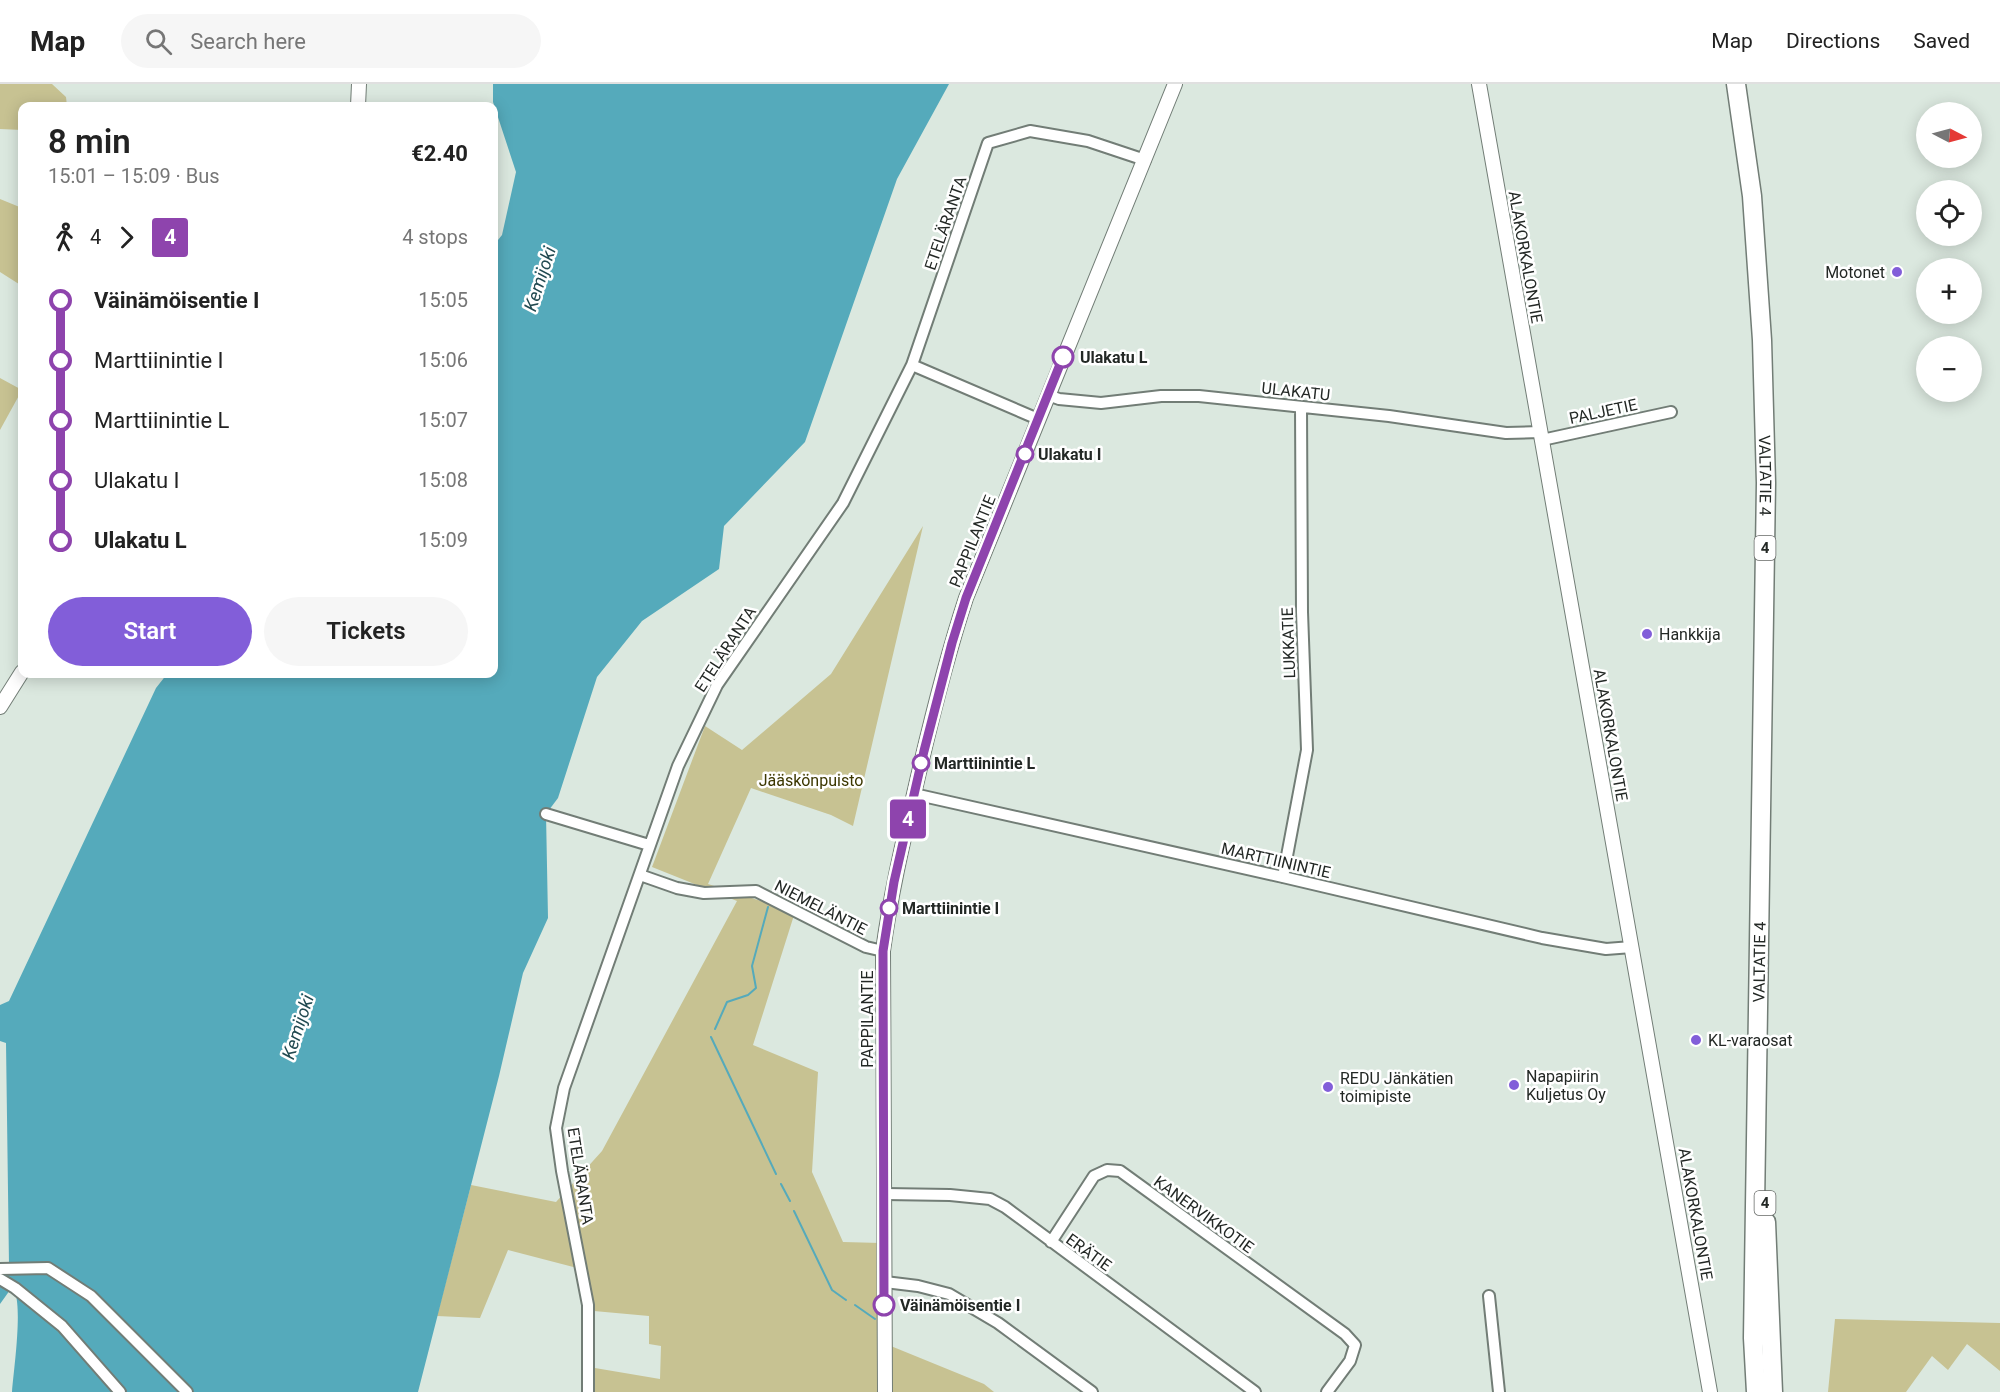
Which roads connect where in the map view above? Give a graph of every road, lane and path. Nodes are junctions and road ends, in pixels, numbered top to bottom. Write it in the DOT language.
graph roads {
  1 [pos="358,84"];
  2 [pos="1176,84"];
  3 [pos="1479,84"];
  4 [pos="1736,84"];
  5 [pos="358,102"];
  6 [pos="1145,160"];
  7 [pos="912,365"];
  8 [pos="1048,395"];
  9 [pos="1301,407"];
  10 [pos="1671,412"];
  11 [pos="1038,419"];
  12 [pos="1541,436"];
  13 [pos="18,678"];
  14 [pos="0,707"];
  15 [pos="914,794"];
  16 [pos="546,814"];
  17 [pos="649,844"];
  18 [pos="640,875"];
  19 [pos="1283,877"];
  20 [pos="1632,947"];
  21 [pos="883,951"];
  22 [pos="1758,1013"];
  23 [pos="885,1194"];
  24 [pos="1051,1242"];
  25 [pos="0,1269"];
  26 [pos="0,1279"];
  27 [pos="885,1282"];
  28 [pos="1488,1296"];
  29 [pos="120,1392"];
  30 [pos="187,1392"];
  31 [pos="588,1392"];
  32 [pos="885,1392"];
  33 [pos="1092,1392"];
  34 [pos="1256,1392"];
  35 [pos="1327,1392"];
  36 [pos="1498,1392"];
  37 [pos="1710,1392"];
  38 [pos="1756,1392"];
  39 [pos="1773,1392"];
  1 -- 5 [label="street"];
  2 -- 6 [label="street, PAPPILANTIE"];
  3 -- 12 [label="street, ALAKORKALONTIE"];
  4 -- 22 [label="highway, VALTATIE 4 / 4"];
  6 -- 7 [label="street, ETELÄRANTA"];
  6 -- 8 [label="street, PAPPILANTIE"];
  7 -- 11 [label="street"];
  7 -- 17 [label="street, ETELÄRANTA"];
  8 -- 9 [label="street, ULAKATU"];
  8 -- 11 [label="street, PAPPILANTIE"];
  9 -- 12 [label="street, ULAKATU"];
  9 -- 19 [label="street, LUKKATIE"];
  10 -- 12 [label="street, PALJETIE"];
  11 -- 15 [label="street, PAPPILANTIE"];
  12 -- 20 [label="street, ALAKORKALONTIE"];
  13 -- 14 [label="street"];
  15 -- 19 [label="street, MARTTIININTIE"];
  15 -- 21 [label="street, PAPPILANTIE"];
  16 -- 17 [label="street"];
  17 -- 18 [label="street, ETELÄRANTA"];
  18 -- 21 [label="street, NIEMELÄNTIE"];
  18 -- 31 [label="street, ETELÄRANTA"];
  19 -- 20 [label="street, MARTTIININTIE"];
  20 -- 37 [label="street, ALAKORKALONTIE"];
  21 -- 23 [label="street, PAPPILANTIE"];
  22 -- 38 [label="highway, VALTATIE 4 / 4"];
  22 -- 39 [label="highway, VALTATIE 4 / 4"];
  23 -- 24 [label="street, ERÄTIE"];
  23 -- 27 [label="street, PAPPILANTIE"];
  24 -- 34 [label="street, ERÄTIE"];
  24 -- 35 [label="street, KANERVIKKOTIE"];
  25 -- 30 [label="street"];
  26 -- 29 [label="street"];
  27 -- 32 [label="street, PAPPILANTIE"];
  27 -- 33 [label="street"];
  28 -- 36 [label="street"];
}
